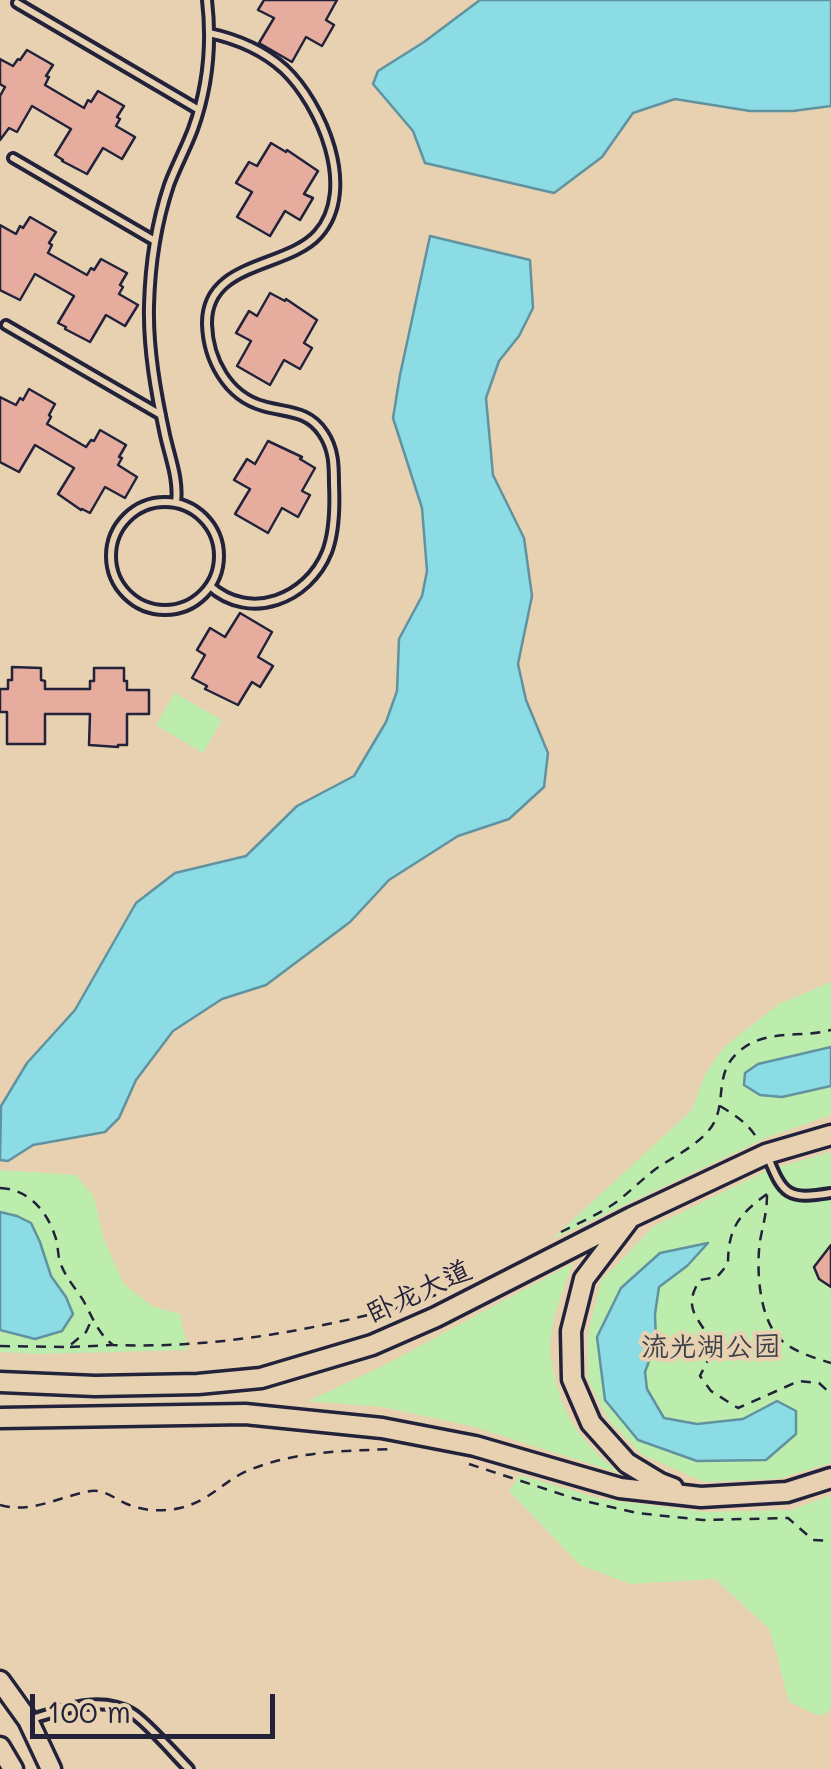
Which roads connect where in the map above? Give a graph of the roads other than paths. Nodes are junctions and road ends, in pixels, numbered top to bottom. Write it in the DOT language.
graph roads {
  1 [pos="207,0"];
  2 [pos="16,2"];
  3 [pos="209,34"];
  4 [pos="199,110"];
  5 [pos="14,158"];
  6 [pos="155,241"];
  7 [pos="6,324"];
  8 [pos="161,415"];
  9 [pos="176,503"];
  10 [pos="210,586"];
  11 [pos="831,1135"];
  12 [pos="766,1154"];
  13 [pos="831,1194"];
  14 [pos="632,1217"];
  15 [pos="0,1382"];
  16 [pos="0,1418"];
  17 [pos="831,1478"];
  18 [pos="702,1497"];
  19 [pos="0,1681"];
  20 [pos="28,1720"];
  21 [pos="0,1747"];
  22 [pos="13,1769"];
  23 [pos="51,1769"];
  24 [pos="189,1769"];
  1 -- 3 [label="lane"];
  2 -- 4 [label="lane"];
  3 -- 4 [label="lane"];
  3 -- 10 [label="lane"];
  4 -- 6 [label="lane"];
  5 -- 6 [label="lane"];
  6 -- 8 [label="lane"];
  7 -- 8 [label="lane"];
  8 -- 9 [label="lane"];
  9 -- 10 [label="lane"];
  9 -- 10 [label="lane"];
  11 -- 12 [label="main road, 卧龙大道"];
  12 -- 13 [label="lane"];
  12 -- 14 [label="main road, 卧龙大道"];
  14 -- 15 [label="main road, 卧龙大道"];
  14 -- 18 [label="main road"];
  16 -- 18 [label="main road"];
  17 -- 18 [label="main road"];
  19 -- 20 [label="main road"];
  20 -- 23 [label="main road"];
  20 -- 24 [label="lane"];
  21 -- 22 [label="main road"];
}
